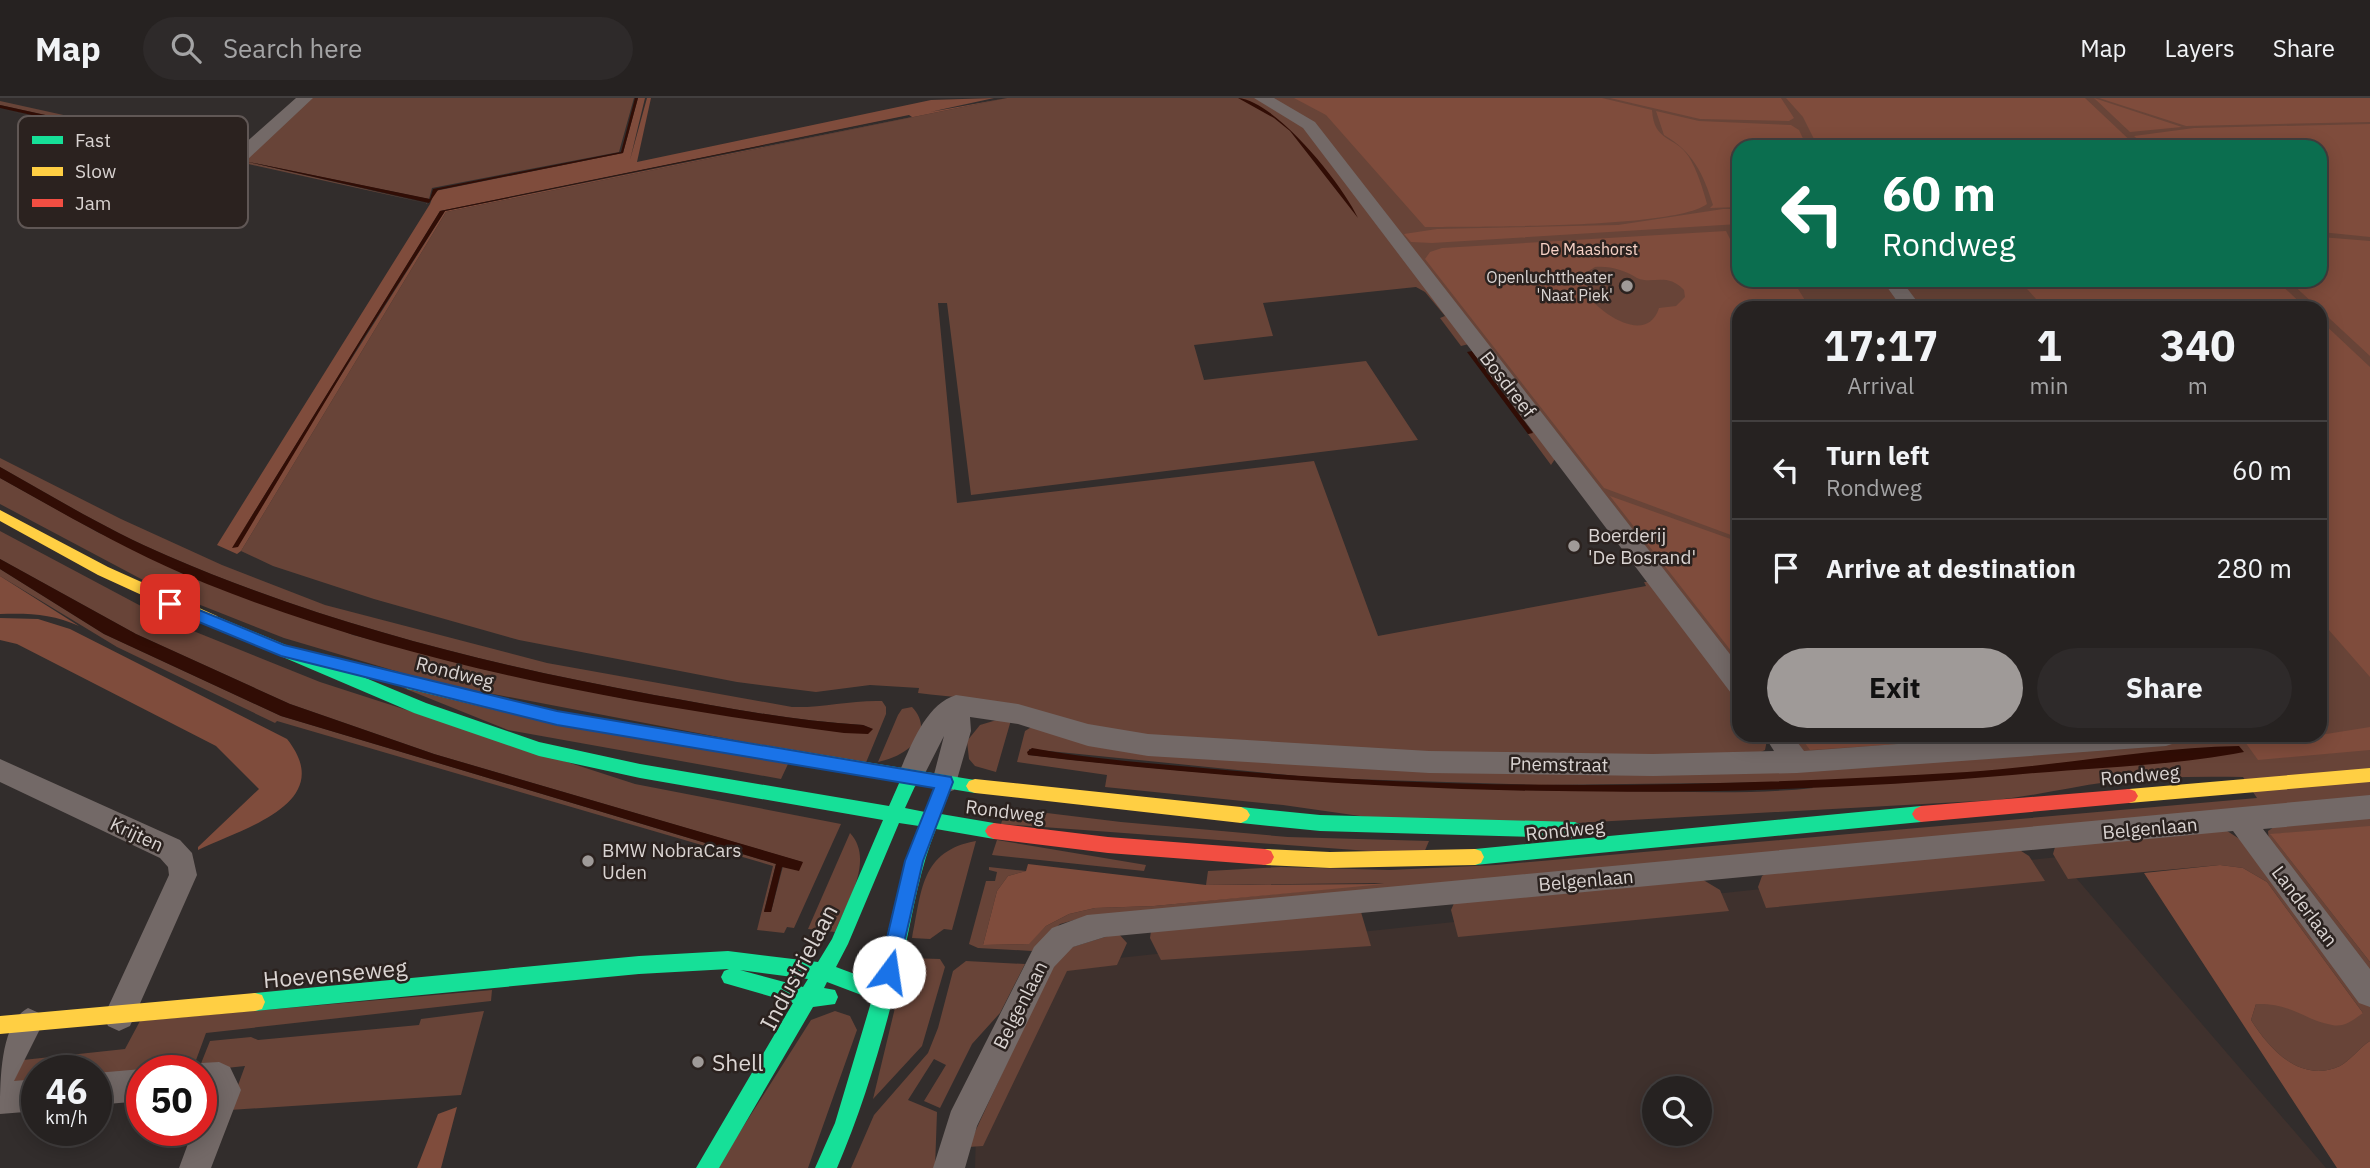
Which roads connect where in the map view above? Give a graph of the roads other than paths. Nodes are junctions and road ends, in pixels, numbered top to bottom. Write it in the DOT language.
graph roads {
  1 [pos="306,98"];
  2 [pos="1262,98"];
  3 [pos="248,151"];
  4 [pos="0,515"];
  5 [pos="281,650"];
  6 [pos="1732,676"];
  7 [pos="956,705"];
  8 [pos="1782,742"];
  9 [pos="2070,742"];
  10 [pos="1797,762"];
  11 [pos="2370,775"];
  12 [pos="910,777"];
  13 [pos="4,778"];
  14 [pos="944,782"];
  15 [pos="2370,807"];
  16 [pos="894,815"];
  17 [pos="2240,819"];
  18 [pos="929,821"];
  19 [pos="1663,837"];
  20 [pos="674,963"];
  21 [pos="825,972"];
  22 [pos="2370,993"];
  23 [pos="883,994"];
  24 [pos="809,998"];
  25 [pos="119,1016"];
  26 [pos="14,1024"];
  27 [pos="0,1076"];
  28 [pos="217,1078"];
  29 [pos="21,1096"];
  30 [pos="0,1098"];
  31 [pos="217,1111"];
  32 [pos="203,1146"];
  33 [pos="195,1168"];
  34 [pos="707,1168"];
  35 [pos="826,1168"];
  36 [pos="948,1168"];
  1 -- 3 [label="street"];
  2 -- 6 [label="street, Bosdreef"];
  4 -- 5 [label="main road, Rondweg"];
  5 -- 12 [label="main road, Rondweg"];
  5 -- 16 [label="main road, Rondweg"];
  7 -- 10 [label="street, Pnemstraat"];
  7 -- 12 [label="street"];
  7 -- 14 [label="street"];
  8 -- 10 [label="street"];
  9 -- 10 [label="street, Pnemstraat"];
  11 -- 19 [label="main road, Rondweg"];
  12 -- 14 [label="main road, Rondweg"];
  12 -- 16 [label="main road, Industrielaan"];
  13 -- 25 [label="street, Krijten"];
  14 -- 18 [label="main road"];
  14 -- 19 [label="main road, Rondweg"];
  15 -- 17 [label="street, Belgenlaan"];
  16 -- 18 [label="main road, Rondweg"];
  16 -- 21 [label="main road, Industrielaan"];
  17 -- 22 [label="street, Landerlaan"];
  17 -- 36 [label="street, Belgenlaan"];
  18 -- 19 [label="main road, Rondweg"];
  18 -- 23 [label="main road"];
  20 -- 21 [label="main road, Hoevenseweg"];
  20 -- 24 [label="main road, Hoevenseweg"];
  20 -- 25 [label="main road, Hoevenseweg"];
  21 -- 23 [label="main road, Hoevenseweg"];
  21 -- 24 [label="main road, Industrielaan"];
  23 -- 24 [label="main road, Hoevenseweg"];
  23 -- 35 [label="main road"];
  24 -- 34 [label="main road, Industrielaan"];
  25 -- 26 [label="main road, Hoevenseweg"];
  26 -- 27 [label="street"];
  28 -- 31 [label="street"];
  29 -- 30 [label="street"];
  32 -- 33 [label="street"];
}
